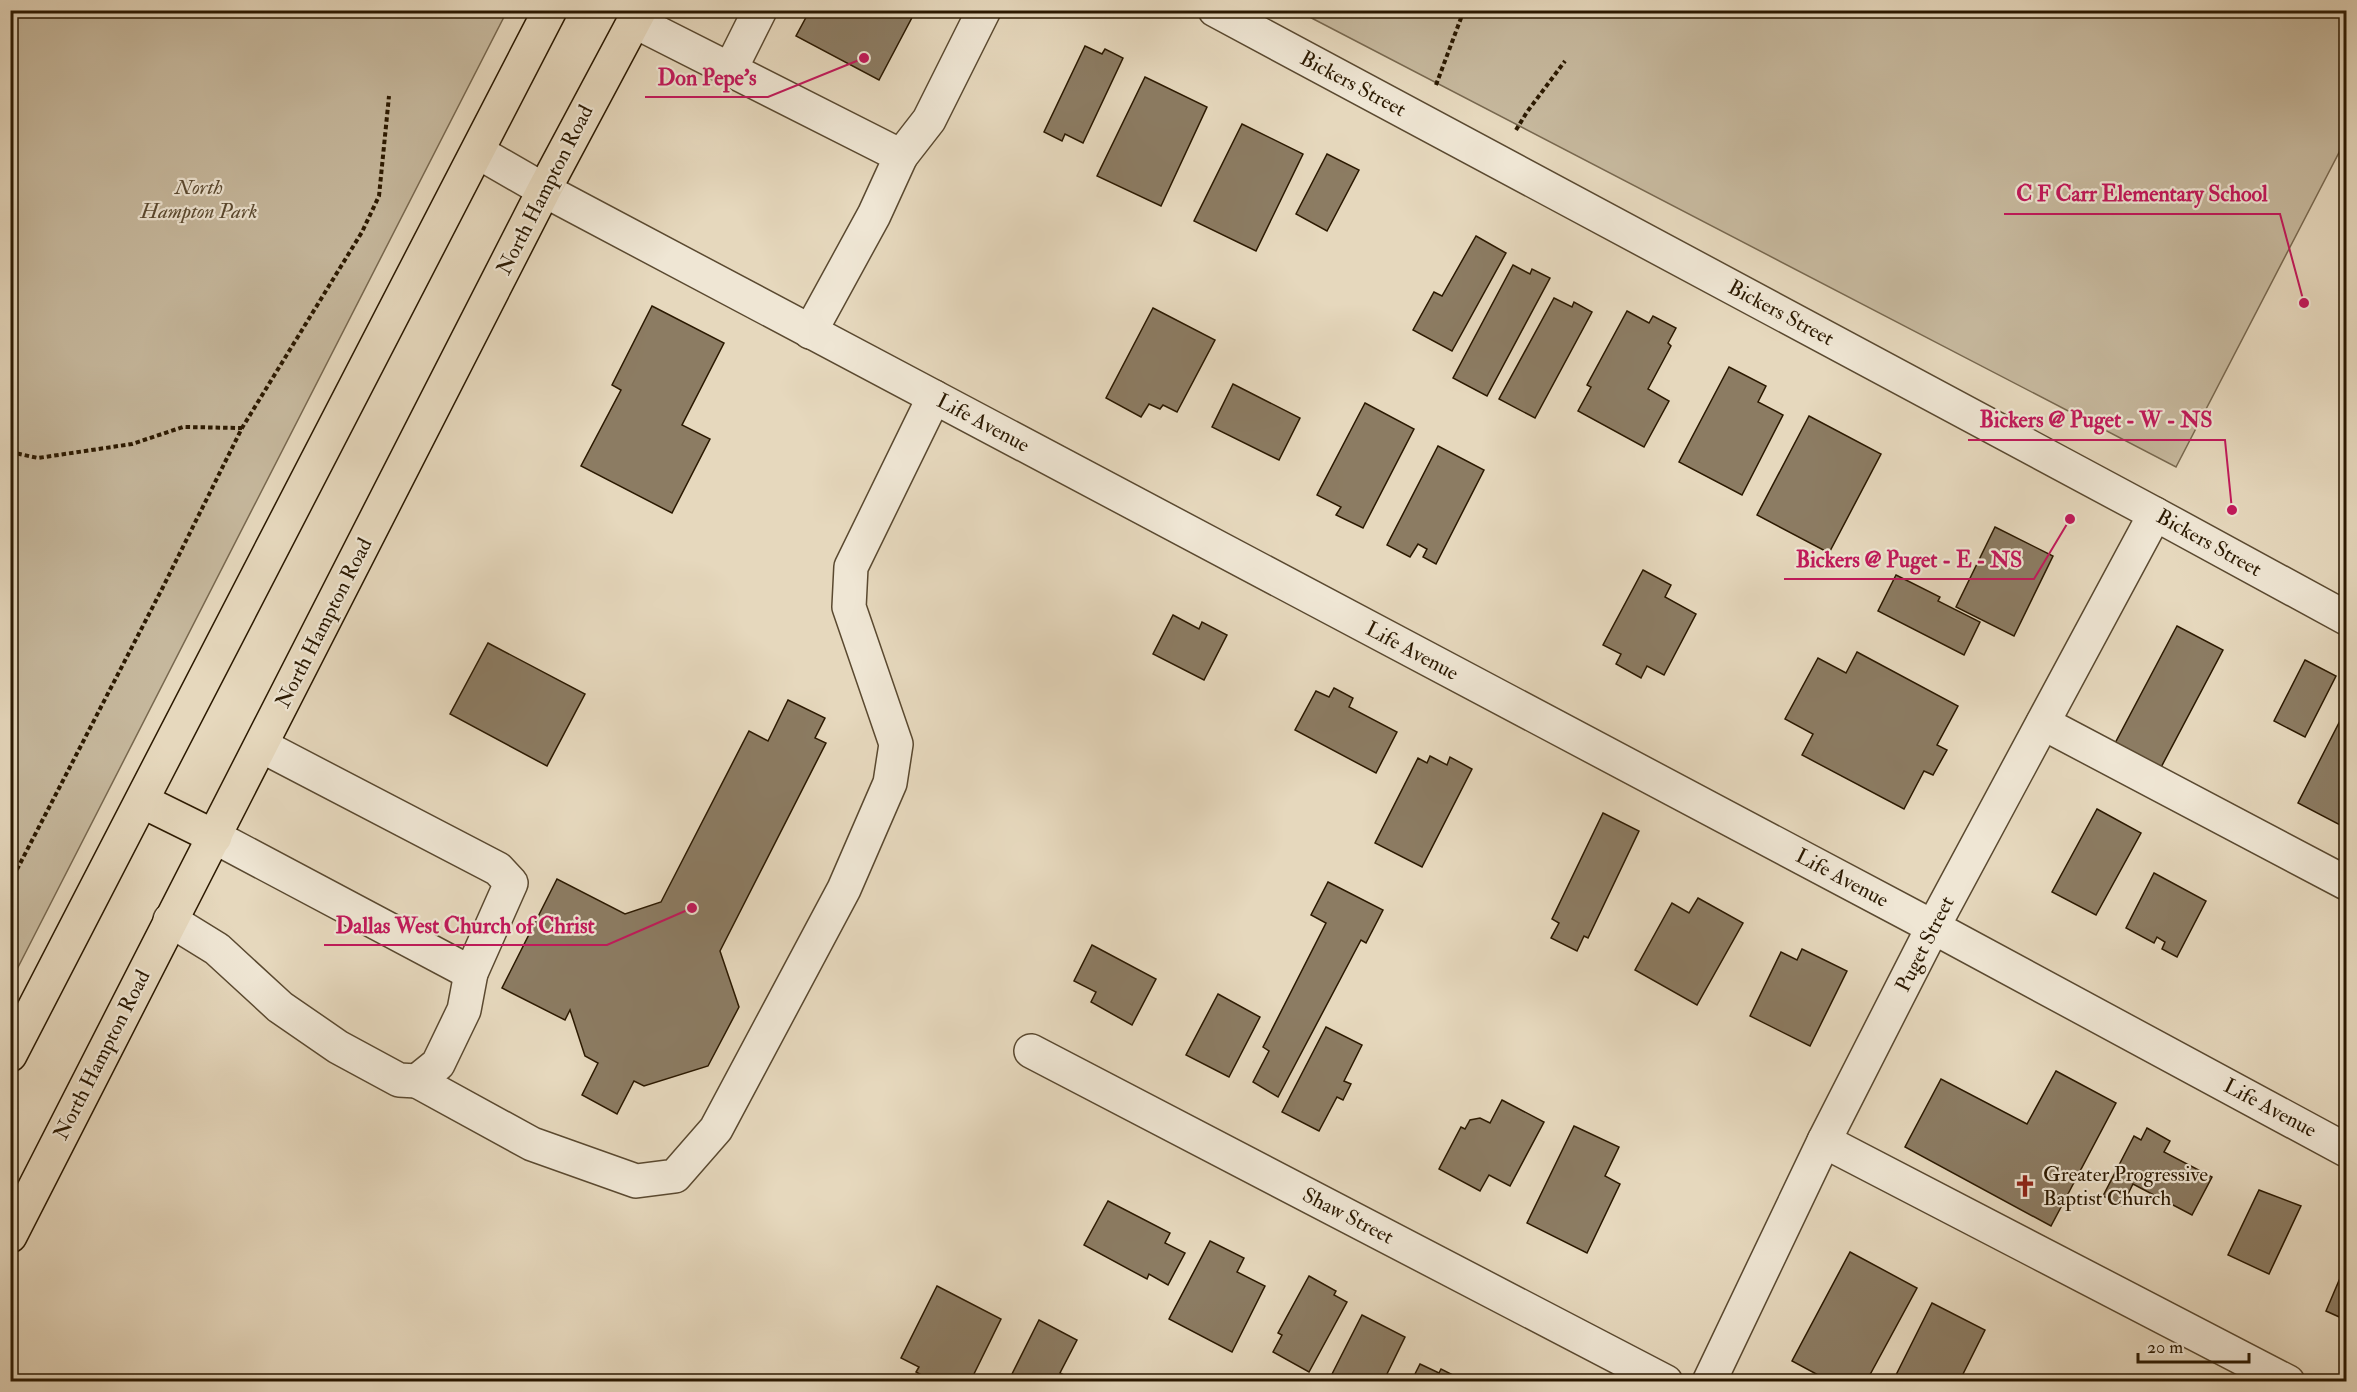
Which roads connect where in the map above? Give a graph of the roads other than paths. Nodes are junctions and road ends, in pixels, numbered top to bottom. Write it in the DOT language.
graph roads {
  1 [pos="550,10"];
  2 [pos="760,10"];
  3 [pos="984,10"];
  4 [pos="1215,10"];
  5 [pos="637,16"];
  6 [pos="730,70"];
  7 [pos="478,152"];
  8 [pos="901,156"];
  9 [pos="544,190"];
  10 [pos="810,332"];
  11 [pos="934,398"];
  12 [pos="2155,514"];
  13 [pos="2346,618"];
  14 [pos="2043,723"];
  15 [pos="262,746"];
  16 [pos="142,801"];
  17 [pos="216,837"];
  18 [pos="2346,883"];
  19 [pos="170,920"];
  20 [pos="1933,927"];
  21 [pos="471,973"];
  22 [pos="1030,1051"];
  23 [pos="10,1055"];
  24 [pos="417,1081"];
  25 [pos="1824,1141"];
  26 [pos="2346,1150"];
  27 [pos="10,1236"];
  28 [pos="1666,1382"];
  29 [pos="1709,1382"];
  30 [pos="2288,1382"];
  1 -- 7 [label="main road"];
  2 -- 6 [label="street"];
  3 -- 8 [label="street"];
  4 -- 12 [label="street, Bickers Street"];
  5 -- 6 [label="street"];
  5 -- 9 [label="main road, North Hampton Road"];
  6 -- 8 [label="street"];
  7 -- 9 [label="street, Life Avenue"];
  7 -- 16 [label="main road"];
  8 -- 10 [label="street"];
  9 -- 10 [label="street, Life Avenue"];
  9 -- 15 [label="main road, North Hampton Road"];
  10 -- 11 [label="street, Life Avenue"];
  11 -- 20 [label="street, Life Avenue"];
  11 -- 24 [label="street"];
  12 -- 13 [label="street, Bickers Street"];
  12 -- 14 [label="street, Puget Street"];
  14 -- 18 [label="street"];
  14 -- 20 [label="street, Puget Street"];
  15 -- 17 [label="main road, North Hampton Road"];
  15 -- 21 [label="street"];
  16 -- 17 [label="main road"];
  16 -- 23 [label="main road"];
  17 -- 19 [label="main road, North Hampton Road"];
  17 -- 21 [label="street"];
  19 -- 24 [label="street"];
  19 -- 27 [label="main road, North Hampton Road"];
  20 -- 25 [label="street, Puget Street"];
  20 -- 26 [label="street, Life Avenue"];
  21 -- 24 [label="street"];
  22 -- 28 [label="street, Shaw Street"];
  25 -- 29 [label="street, Puget Street"];
  25 -- 30 [label="street"];
}
